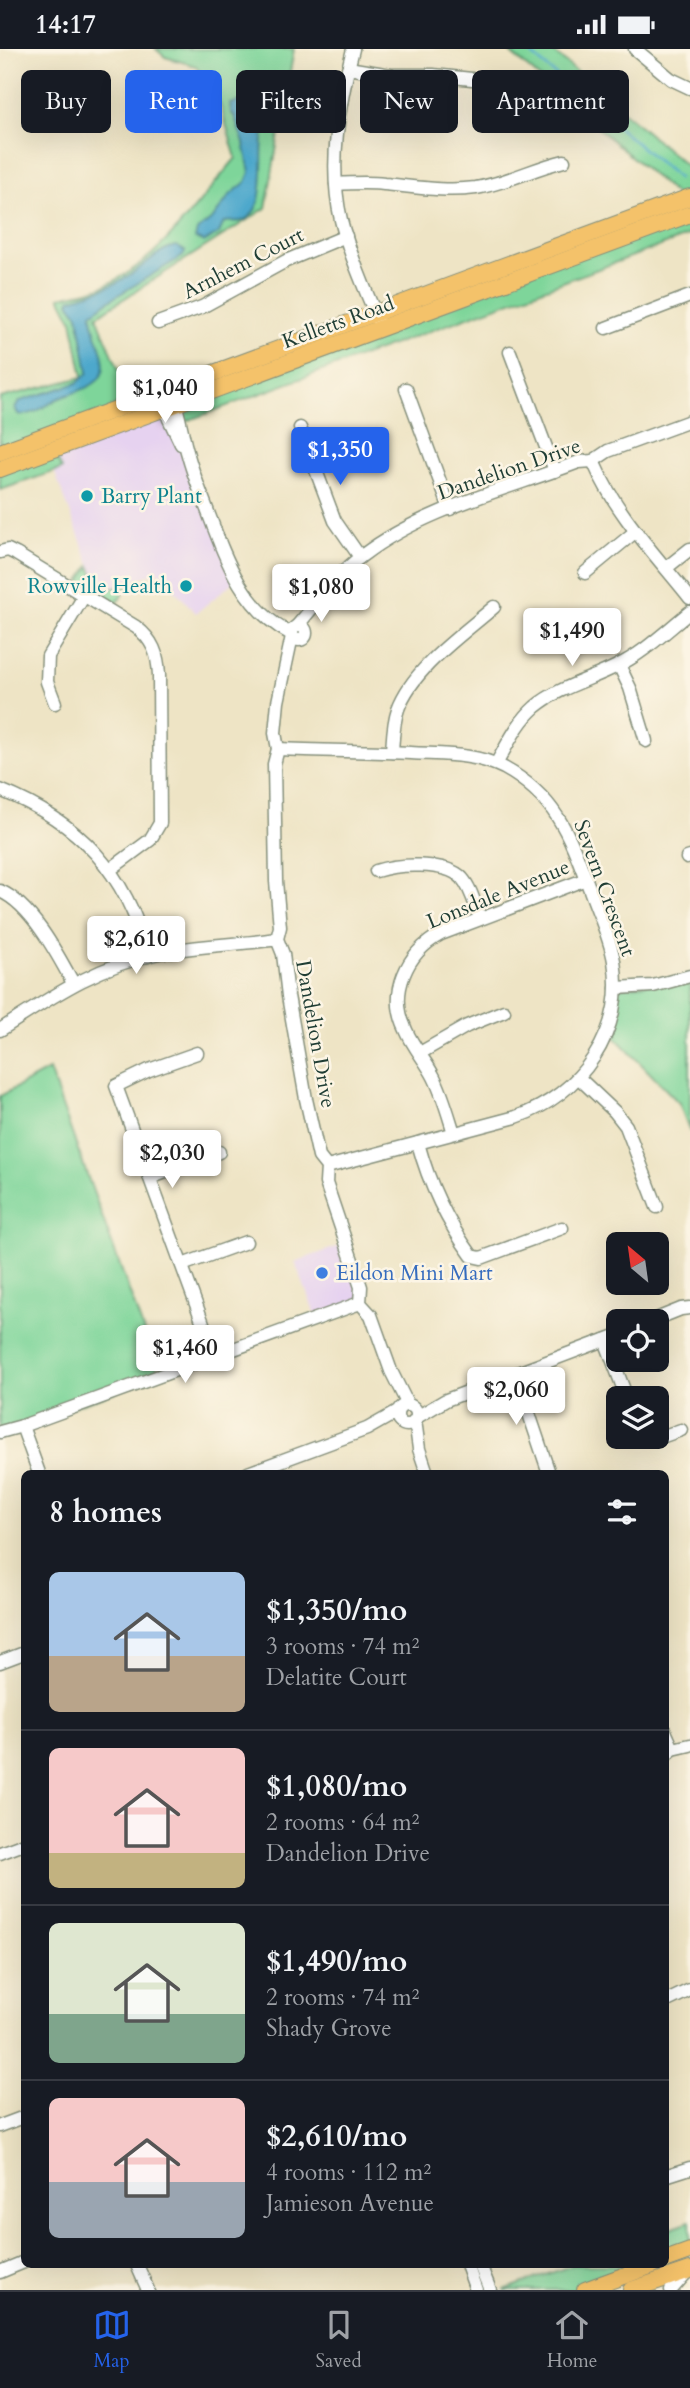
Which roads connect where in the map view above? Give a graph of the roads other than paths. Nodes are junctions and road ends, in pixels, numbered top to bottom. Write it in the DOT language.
graph roads {
  1 [pos="353,49"];
  2 [pos="635,49"];
  3 [pos="348,68"];
  4 [pos="471,79"];
  5 [pos="690,88"];
  6 [pos="564,161"];
  7 [pos="336,184"];
  8 [pos="689,203"];
  9 [pos="346,236"];
  10 [pos="690,296"];
  11 [pos="374,312"];
  12 [pos="158,323"];
  13 [pos="381,328"];
  14 [pos="606,328"];
  15 [pos="510,352"];
  16 [pos="406,389"];
  17 [pos="168,398"];
  18 [pos="690,421"];
  19 [pos="300,428"];
  20 [pos="0,452"];
  21 [pos="593,460"];
  22 [pos="0,469"];
  23 [pos="555,471"];
  24 [pos="450,509"];
  25 [pos="636,531"];
  26 [pos="6,549"];
  27 [pos="690,549"];
  28 [pos="360,557"];
  29 [pos="666,568"];
  30 [pos="584,573"];
  31 [pos="83,596"];
  32 [pos="690,598"];
  33 [pos="494,607"];
  34 [pos="690,612"];
  35 [pos="297,632"];
  36 [pos="619,665"];
  37 [pos="55,703"];
  38 [pos="646,741"];
  39 [pos="278,748"];
  40 [pos="392,752"];
  41 [pos="496,764"];
  42 [pos="0,790"];
  43 [pos="111,869"];
  44 [pos="376,871"];
  45 [pos="586,879"];
  46 [pos="0,891"];
  47 [pos="480,918"];
  48 [pos="277,939"];
  49 [pos="148,955"];
  50 [pos="690,976"];
  51 [pos="73,983"];
  52 [pos="616,988"];
  53 [pos="504,1011"];
  54 [pos="0,1030"];
  55 [pos="197,1053"];
  56 [pos="420,1053"];
  57 [pos="579,1078"];
  58 [pos="454,1133"];
  59 [pos="418,1143"];
  60 [pos="219,1152"];
  61 [pos="327,1167"];
  62 [pos="150,1178"];
  63 [pos="657,1207"];
  64 [pos="562,1228"];
  65 [pos="246,1242"];
  66 [pos="477,1258"];
  67 [pos="182,1265"];
  68 [pos="473,1272"];
  69 [pos="360,1303"];
  70 [pos="690,1308"];
  71 [pos="669,1315"];
  72 [pos="605,1340"];
  73 [pos="215,1356"];
  74 [pos="516,1375"];
  75 [pos="622,1386"];
  76 [pos="407,1415"];
  77 [pos="22,1426"];
  78 [pos="681,1430"];
  79 [pos="0,1432"];
  80 [pos="669,1434"];
  81 [pos="38,1470"];
  82 [pos="256,1470"];
  83 [pos="426,1470"];
  84 [pos="548,1470"];
  85 [pos="21,1654"];
  86 [pos="0,1662"];
  87 [pos="690,1745"];
  88 [pos="669,1753"];
  89 [pos="21,1845"];
  90 [pos="0,1853"];
  91 [pos="690,1990"];
  92 [pos="669,1999"];
  93 [pos="21,2118"];
  94 [pos="0,2126"];
  95 [pos="690,2168"];
  96 [pos="669,2175"];
  97 [pos="690,2251"];
  98 [pos="669,2259"];
  99 [pos="21,2263"];
  100 [pos="138,2268"];
  101 [pos="645,2268"];
  102 [pos="475,2269"];
  103 [pos="689,2270"];
  104 [pos="0,2272"];
  105 [pos="645,2288"];
  106 [pos="148,2290"];
  107 [pos="475,2290"];
  108 [pos="491,2290"];
  109 [pos="585,2290"];
  110 [pos="671,2290"];
  1 -- 3 [label="street"];
  2 -- 5 [label="street"];
  3 -- 4 [label="street"];
  3 -- 7 [label="street"];
  6 -- 7 [label="street"];
  7 -- 9 [label="street"];
  8 -- 11 [label="main road, Kelletts Road"];
  8 -- 13 [label="main road, Kelletts Road"];
  9 -- 11 [label="street"];
  9 -- 12 [label="street, Arnhem Court"];
  10 -- 14 [label="street"];
  11 -- 13 [label="street"];
  11 -- 17 [label="main road, Kelletts Road"];
  13 -- 17 [label="main road, Kelletts Road"];
  15 -- 23 [label="street"];
  16 -- 24 [label="street"];
  17 -- 20 [label="main road, Kelletts Road"];
  17 -- 22 [label="main road, Kelletts Road"];
  17 -- 35 [label="street"];
  18 -- 21 [label="street, Dandelion Drive"];
  19 -- 28 [label="street"];
  21 -- 23 [label="street, Dandelion Drive"];
  21 -- 25 [label="street"];
  23 -- 24 [label="street, Dandelion Drive"];
  24 -- 28 [label="street, Dandelion Drive"];
  25 -- 29 [label="street"];
  25 -- 30 [label="street"];
  26 -- 31 [label="street"];
  27 -- 29 [label="street"];
  28 -- 35 [label="street, Dandelion Drive"];
  29 -- 32 [label="street"];
  31 -- 37 [label="street"];
  31 -- 43 [label="street"];
  33 -- 40 [label="street"];
  34 -- 36 [label="street"];
  35 -- 39 [label="street, Dandelion Drive"];
  36 -- 38 [label="street"];
  36 -- 41 [label="street"];
  39 -- 40 [label="street, Severn Crescent"];
  39 -- 48 [label="street, Dandelion Drive"];
  40 -- 41 [label="street, Severn Crescent"];
  41 -- 45 [label="street, Severn Crescent"];
  42 -- 43 [label="street"];
  43 -- 49 [label="street"];
  44 -- 47 [label="street"];
  45 -- 47 [label="street, Lonsdale Avenue"];
  45 -- 52 [label="street, Severn Crescent"];
  46 -- 51 [label="street"];
  47 -- 56 [label="street, Lonsdale Avenue"];
  48 -- 49 [label="street"];
  48 -- 61 [label="street, Dandelion Drive"];
  49 -- 51 [label="street"];
  50 -- 52 [label="street"];
  51 -- 54 [label="street"];
  52 -- 57 [label="street, Severn Crescent"];
  53 -- 56 [label="street"];
  55 -- 62 [label="street"];
  56 -- 58 [label="street, Lonsdale Avenue"];
  57 -- 58 [label="street, Severn Crescent"];
  57 -- 63 [label="street"];
  58 -- 59 [label="street, Severn Crescent"];
  59 -- 61 [label="street, Severn Crescent"];
  59 -- 66 [label="street"];
  60 -- 62 [label="street"];
  61 -- 69 [label="street, Dandelion Drive"];
  62 -- 67 [label="street"];
  64 -- 66 [label="street"];
  65 -- 67 [label="street"];
  66 -- 68 [label="street"];
  67 -- 73 [label="street"];
  69 -- 73 [label="street"];
  69 -- 76 [label="street, Dandelion Drive"];
  70 -- 71 [label="street"];
  72 -- 74 [label="street"];
  72 -- 75 [label="street"];
  73 -- 77 [label="street"];
  74 -- 76 [label="street"];
  74 -- 84 [label="street"];
  76 -- 82 [label="street"];
  76 -- 83 [label="street, Dandelion Drive"];
  77 -- 79 [label="street"];
  77 -- 81 [label="street"];
  78 -- 80 [label="street"];
  85 -- 86 [label="street"];
  87 -- 88 [label="street"];
  89 -- 90 [label="street"];
  91 -- 92 [label="street"];
  93 -- 94 [label="street"];
  95 -- 96 [label="street"];
  97 -- 98 [label="main road"];
  99 -- 104 [label="street"];
  100 -- 106 [label="street"];
  101 -- 109 [label="main road"];
  102 -- 107 [label="street"];
  102 -- 108 [label="street"];
  103 -- 105 [label="main road"];
  103 -- 110 [label="street"];
}
